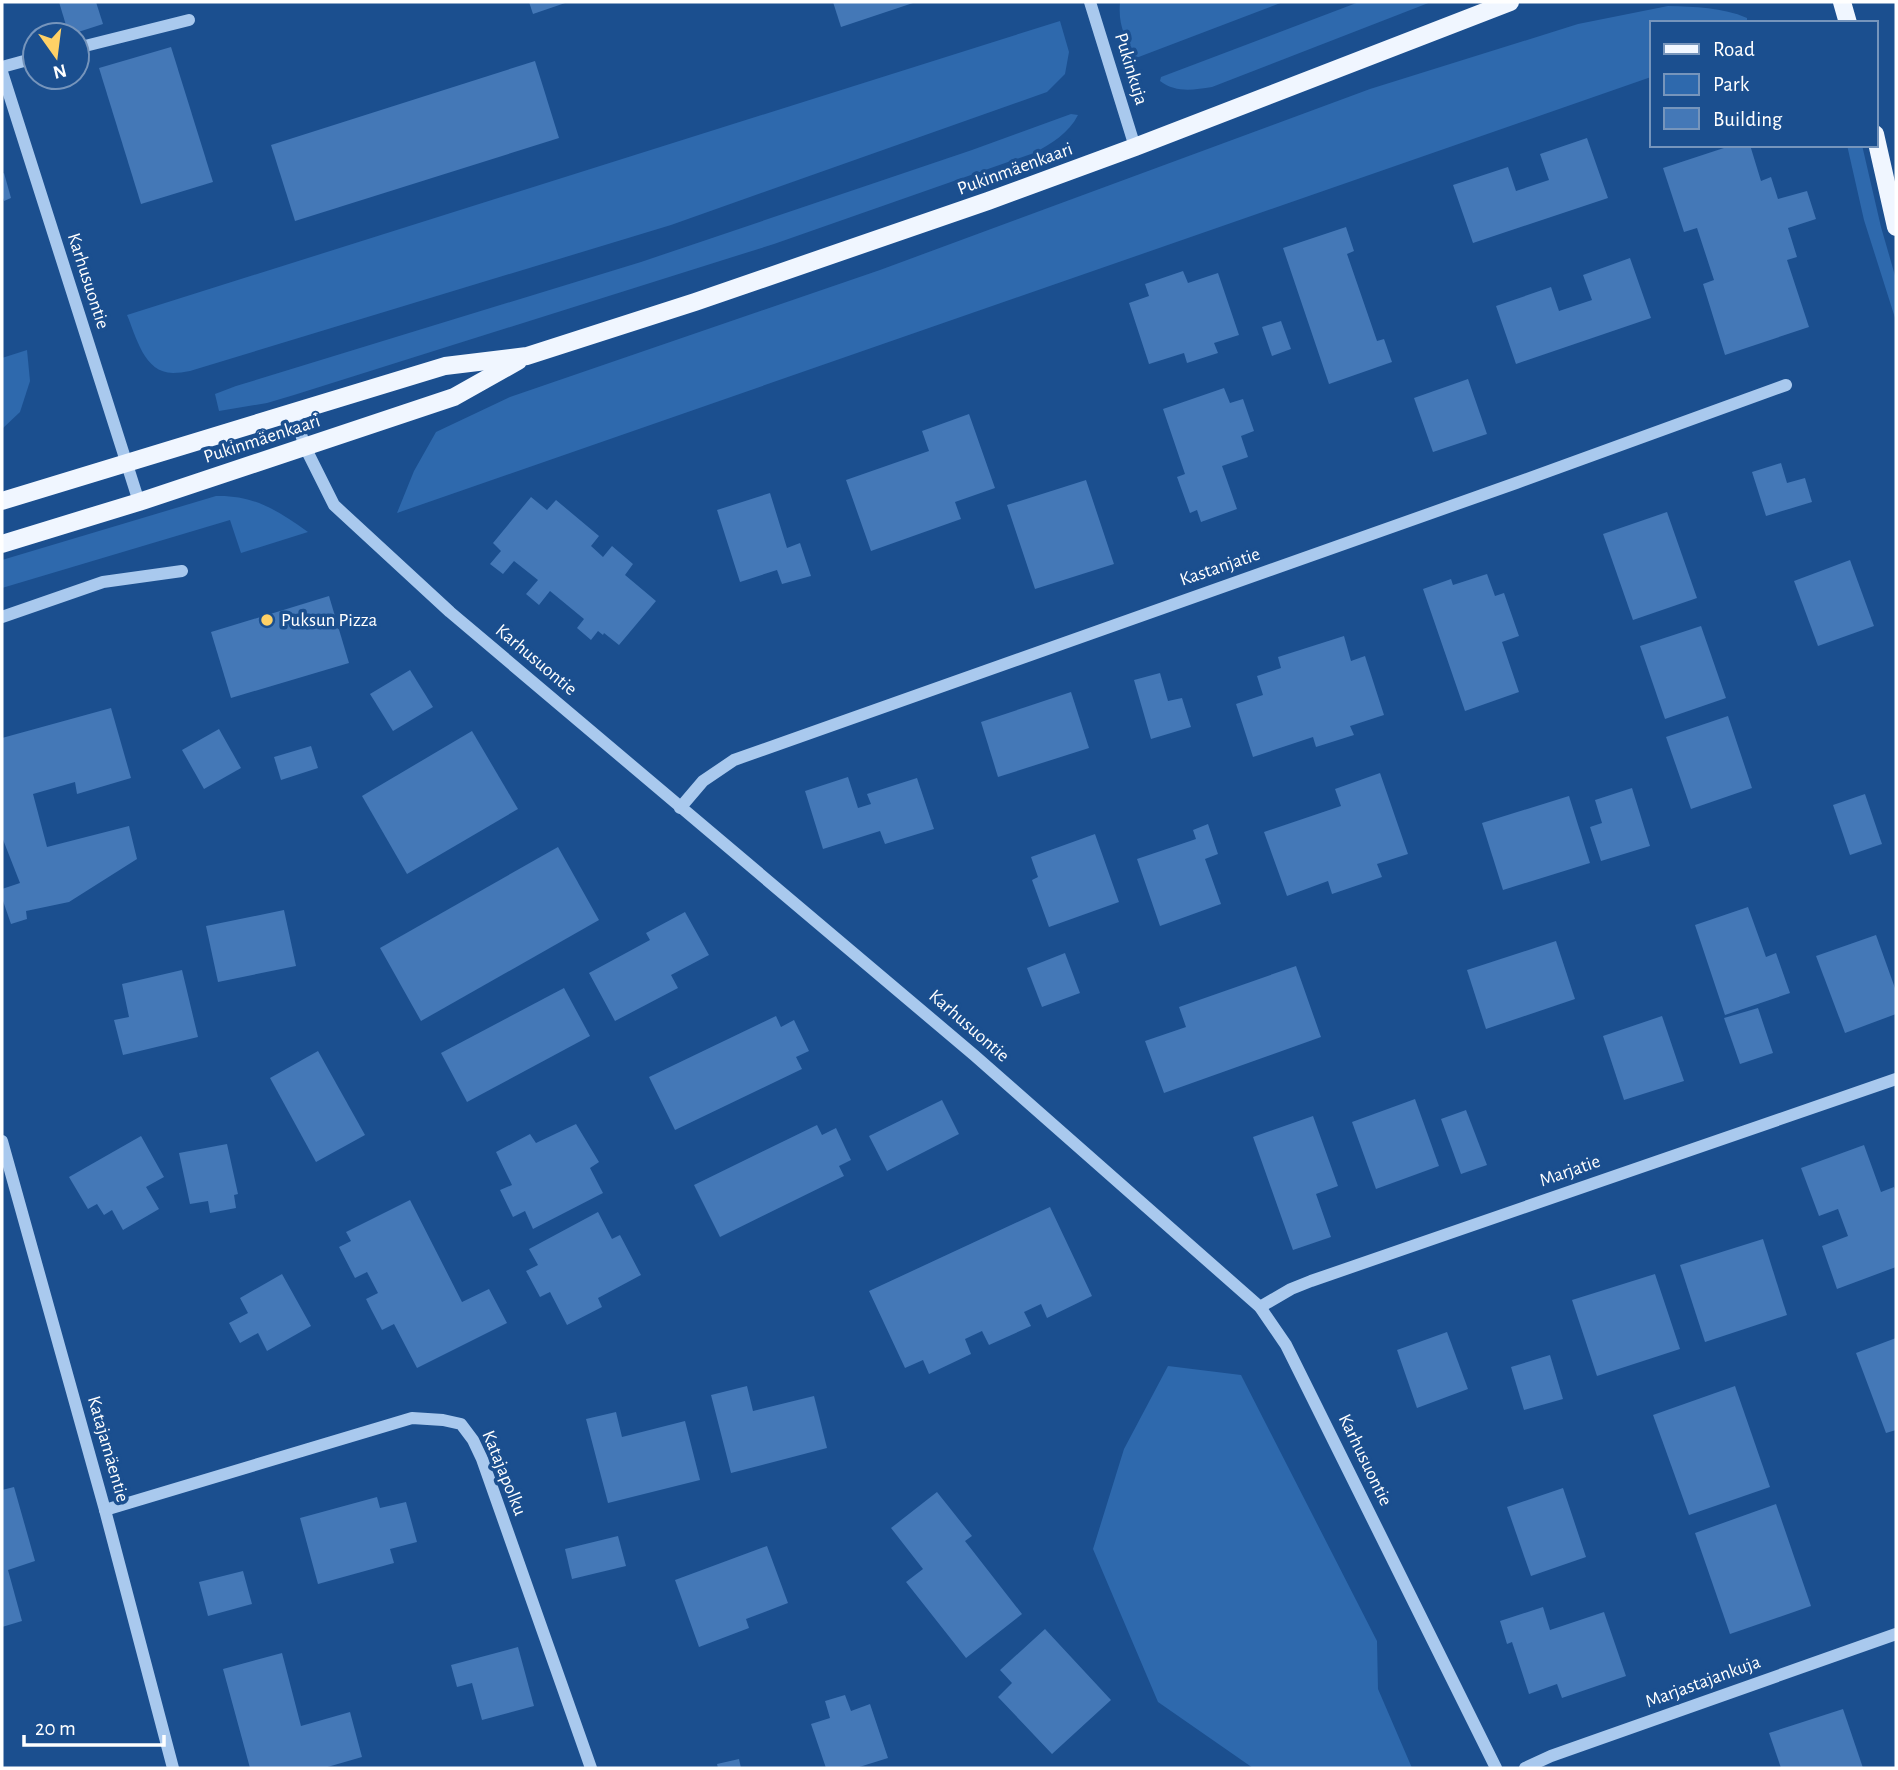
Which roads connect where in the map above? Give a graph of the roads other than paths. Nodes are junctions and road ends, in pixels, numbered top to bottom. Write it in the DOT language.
graph roads {
  1 [pos="1090,2"];
  2 [pos="1510,2"];
  3 [pos="1842,2"];
  4 [pos="188,20"];
  5 [pos="1847,21"];
  6 [pos="91,44"];
  7 [pos="21,61"];
  8 [pos="2,66"];
  9 [pos="2,72"];
  10 [pos="1877,143"];
  11 [pos="1135,147"];
  12 [pos="1896,227"];
  13 [pos="527,356"];
  14 [pos="1786,385"];
  15 [pos="294,412"];
  16 [pos="305,447"];
  17 [pos="126,462"];
  18 [pos="2,501"];
  19 [pos="139,502"];
  20 [pos="2,544"];
  21 [pos="182,571"];
  22 [pos="2,617"];
  23 [pos="680,808"];
  24 [pos="1896,1079"];
  25 [pos="2,1141"];
  26 [pos="1260,1307"];
  27 [pos="105,1510"];
  28 [pos="1896,1634"];
  29 [pos="173,1768"];
  30 [pos="591,1768"];
  31 [pos="1496,1768"];
  32 [pos="1525,1768"];
  1 -- 11 [label="street, Pukinkuja"];
  2 -- 11 [label="main road, Pukinmäenkaari"];
  3 -- 5 [label="main road"];
  4 -- 6 [label="street"];
  7 -- 8 [label="street"];
  9 -- 17 [label="street, Karhusuontie"];
  10 -- 12 [label="main road"];
  11 -- 13 [label="main road, Pukinmäenkaari"];
  13 -- 15 [label="main road, Pukinmäenkaari"];
  13 -- 16 [label="main road, Pukinmäenkaari"];
  14 -- 23 [label="street, Kastanjatie"];
  15 -- 16 [label="street, Karhusuontie"];
  15 -- 17 [label="main road, Pukinmäenkaari"];
  16 -- 19 [label="main road, Pukinmäenkaari"];
  16 -- 23 [label="street, Karhusuontie"];
  17 -- 18 [label="main road, Pukinmäenkaari"];
  17 -- 19 [label="street, Karhusuontie"];
  19 -- 20 [label="main road, Pukinmäenkaari"];
  21 -- 22 [label="street"];
  23 -- 26 [label="street, Karhusuontie"];
  24 -- 26 [label="street, Marjatie"];
  25 -- 27 [label="street, Katajamäentie"];
  26 -- 31 [label="street, Karhusuontie"];
  27 -- 29 [label="street, Katajamäentie"];
  27 -- 30 [label="street, Katajapolku"];
  28 -- 32 [label="street, Marjastajankuja"];
}
